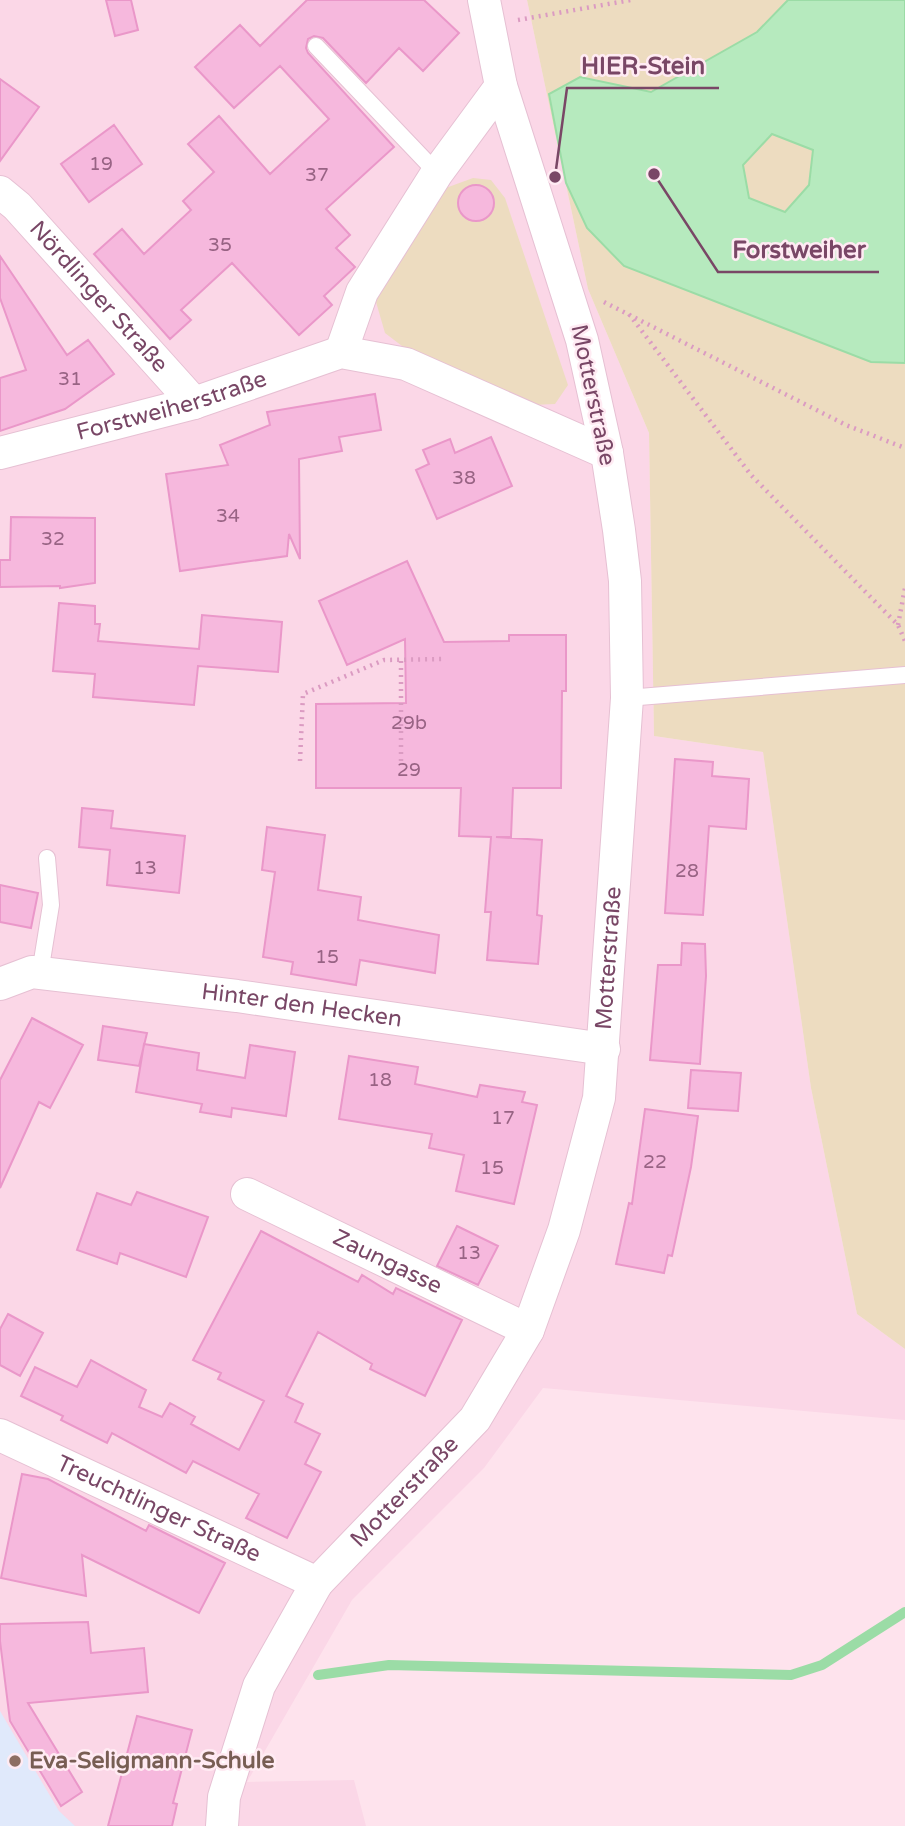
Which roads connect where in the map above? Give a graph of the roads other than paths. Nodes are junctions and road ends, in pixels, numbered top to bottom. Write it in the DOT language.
graph roads {
  1 [pos="487,12"];
  2 [pos="316,46"];
  3 [pos="500,86"];
  4 [pos="437,173"];
  5 [pos="0,192"];
  6 [pos="341,352"];
  7 [pos="194,403"];
  8 [pos="0,453"];
  9 [pos="607,453"];
  10 [pos="905,675"];
  11 [pos="627,698"];
  12 [pos="47,858"];
  13 [pos="40,973"];
  14 [pos="0,984"];
  15 [pos="604,1049"];
  16 [pos="247,1194"];
  17 [pos="528,1330"];
  18 [pos="0,1435"];
  19 [pos="317,1583"];
  20 [pos="222,1826"];
  1 -- 3 [label="street, Motterstraße"];
  2 -- 4 [label="lane"];
  3 -- 4 [label="street"];
  3 -- 9 [label="street, Motterstraße"];
  4 -- 6 [label="street"];
  5 -- 7 [label="street, Nördlinger Straße"];
  6 -- 7 [label="street, Forstweiherstraße"];
  6 -- 9 [label="street, Forstweiherstraße"];
  7 -- 8 [label="street, Forstweiherstraße"];
  9 -- 11 [label="street, Motterstraße"];
  10 -- 11 [label="lane"];
  11 -- 15 [label="street, Motterstraße"];
  12 -- 13 [label="lane"];
  13 -- 14 [label="street, Hinter den Hecken"];
  13 -- 15 [label="street, Hinter den Hecken"];
  15 -- 17 [label="street, Motterstraße"];
  16 -- 17 [label="street, Zaungasse"];
  17 -- 19 [label="street, Motterstraße"];
  18 -- 19 [label="street, Treuchtlinger Straße"];
  19 -- 20 [label="street, Motterstraße"];
}
